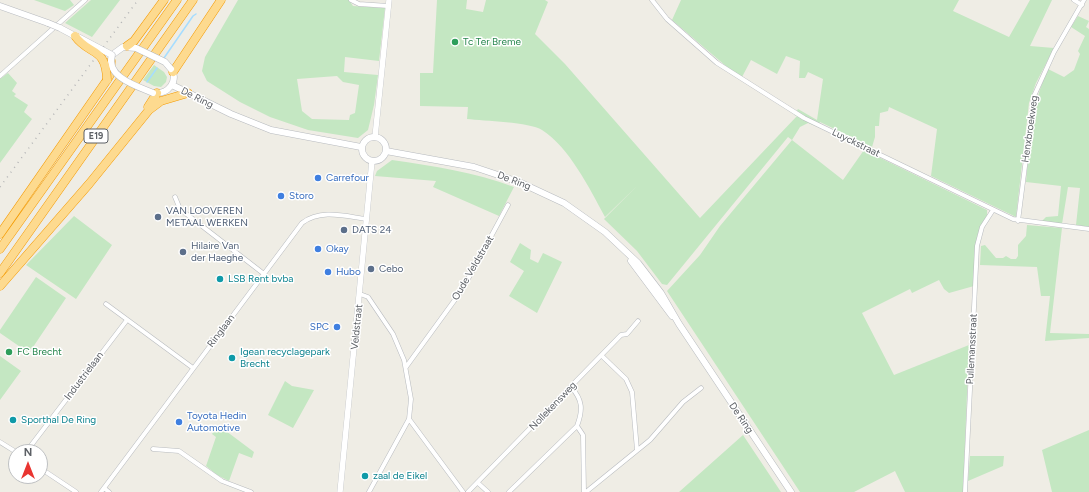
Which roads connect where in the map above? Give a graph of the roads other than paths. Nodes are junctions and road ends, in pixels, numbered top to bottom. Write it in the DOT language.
graph roads {
  1 [pos="85,0"];
  2 [pos="164,0"];
  3 [pos="177,0"];
  4 [pos="193,0"];
  5 [pos="221,0"];
  6 [pos="351,0"];
  7 [pos="652,0"];
  8 [pos="1074,0"];
  9 [pos="1084,0"];
  10 [pos="389,3"];
  11 [pos="1082,5"];
  12 [pos="0,6"];
  13 [pos="75,36"];
  14 [pos="127,46"];
  15 [pos="111,58"];
  16 [pos="172,70"];
  17 [pos="0,76"];
  18 [pos="107,80"];
  19 [pos="172,85"];
  20 [pos="155,93"];
  21 [pos="188,93"];
  22 [pos="143,116"];
  23 [pos="375,137"];
  24 [pos="361,147"];
  25 [pos="386,151"];
  26 [pos="372,161"];
  27 [pos="175,197"];
  28 [pos="508,205"];
  29 [pos="993,210"];
  30 [pos="366,219"];
  31 [pos="1018,221"];
  32 [pos="1089,229"];
  33 [pos="0,234"];
  34 [pos="0,249"];
  35 [pos="0,273"];
  36 [pos="264,274"];
  37 [pos="0,286"];
  38 [pos="360,294"];
  39 [pos="106,304"];
  40 [pos="127,320"];
  41 [pos="638,321"];
  42 [pos="602,356"];
  43 [pos="406,367"];
  44 [pos="193,368"];
  45 [pos="571,388"];
  46 [pos="701,388"];
  47 [pos="409,419"];
  48 [pos="577,426"];
  49 [pos="32,444"];
  50 [pos="153,449"];
  51 [pos="637,450"];
  52 [pos="48,473"];
  53 [pos="478,483"];
  54 [pos="103,490"];
  55 [pos="236,490"];
  56 [pos="76,492"];
  57 [pos="109,492"];
  58 [pos="251,492"];
  59 [pos="340,492"];
  60 [pos="369,492"];
  61 [pos="463,492"];
  62 [pos="468,492"];
  63 [pos="488,492"];
  64 [pos="508,492"];
  65 [pos="585,492"];
  66 [pos="791,492"];
  67 [pos="965,492"];
  1 -- 17 [label="street"];
  2 -- 14 [label="highway"];
  3 -- 34 [label="highway, E19"];
  4 -- 35 [label="highway, E19"];
  5 -- 16 [label="highway"];
  6 -- 10 [label="street"];
  7 -- 29 [label="street, Luyckstraat"];
  8 -- 11 [label="street"];
  9 -- 11 [label="street, Henxbroekweg"];
  10 -- 23 [label="street"];
  11 -- 31 [label="street, Henxbroekweg"];
  12 -- 13 [label="main road, bridge"];
  13 -- 15 [label="main road, bridge"];
  13 -- 18 [label="highway, bridge"];
  14 -- 15 [label="main road"];
  14 -- 16 [label="main road, bridge"];
  15 -- 18 [label="highway, bridge"];
  15 -- 20 [label="main road, bridge"];
  16 -- 19 [label="main road, De Ring"];
  18 -- 33 [label="highway"];
  19 -- 20 [label="main road, De Ring"];
  19 -- 21 [label="main road, De Ring"];
  20 -- 22 [label="highway"];
  21 -- 22 [label="highway"];
  21 -- 24 [label="main road, De Ring"];
  22 -- 37 [label="highway"];
  23 -- 24 [label="main road"];
  23 -- 25 [label="main road"];
  24 -- 26 [label="main road"];
  25 -- 26 [label="main road"];
  25 -- 66 [label="main road, De Ring"];
  26 -- 30 [label="street, Veldstraat"];
  27 -- 36 [label="street"];
  28 -- 43 [label="street, Oude Veldstraat"];
  29 -- 31 [label="street, Luyckstraat"];
  29 -- 67 [label="street, Pullemansstraat"];
  30 -- 36 [label="street, Ringlaan"];
  30 -- 38 [label="street, Veldstraat"];
  31 -- 32 [label="street, Luyckstraat"];
  36 -- 44 [label="street, Ringlaan"];
  38 -- 43 [label="street"];
  38 -- 59 [label="street, Veldstraat"];
  39 -- 40 [label="street"];
  40 -- 44 [label="street"];
  40 -- 49 [label="street, Industrielaan"];
  41 -- 42 [label="street, Nollekensweg"];
  42 -- 45 [label="street, Nollekensweg"];
  42 -- 51 [label="street"];
  43 -- 47 [label="street"];
  44 -- 54 [label="street, Ringlaan"];
  45 -- 48 [label="street"];
  45 -- 53 [label="street, Nollekensweg"];
  46 -- 51 [label="street"];
  47 -- 60 [label="street"];
  47 -- 61 [label="street"];
  48 -- 64 [label="street"];
  48 -- 65 [label="street"];
  50 -- 55 [label="street"];
  51 -- 65 [label="street"];
  52 -- 56 [label="street"];
  53 -- 62 [label="street, Nollekensweg"];
  53 -- 63 [label="street"];
  54 -- 57 [label="street"];
  55 -- 58 [label="street"];
}
